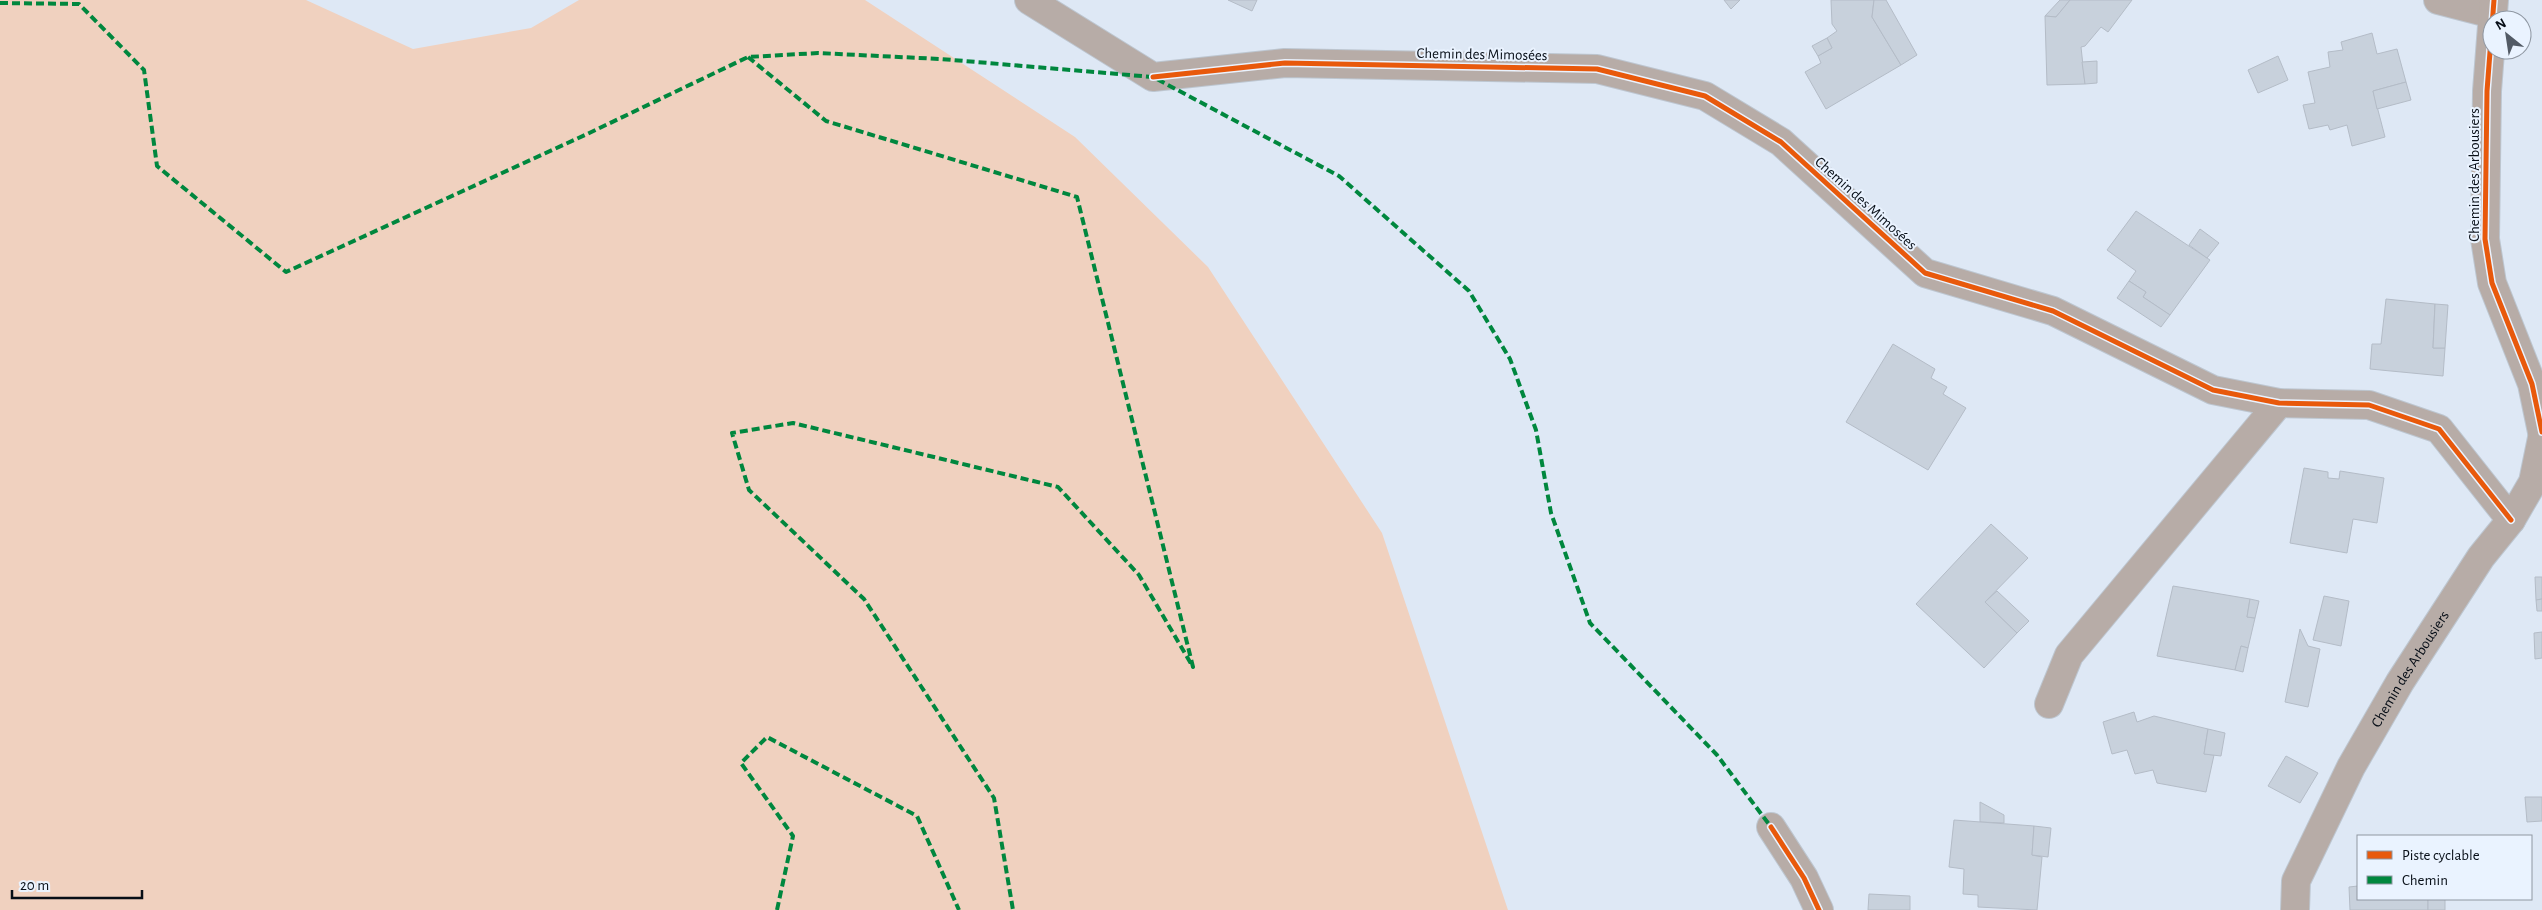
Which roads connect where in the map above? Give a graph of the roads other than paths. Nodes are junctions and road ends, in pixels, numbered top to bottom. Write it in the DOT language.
graph roads {
  1 [pos="1029,0"];
  2 [pos="2438,0"];
  3 [pos="2493,7"];
  4 [pos="2510,325"];
  5 [pos="2542,351"];
  6 [pos="2279,403"];
  7 [pos="2542,432"];
  8 [pos="2542,438"];
  9 [pos="2511,520"];
  10 [pos="2049,704"];
  11 [pos="1771,827"];
  12 [pos="1819,910"];
  13 [pos="2294,910"];
  1 -- 6 [label="street, Chemin des Mimosées"];
  2 -- 3 [label="street"];
  3 -- 4 [label="street, Chemin des Arbousiers"];
  4 -- 5 [label="street"];
  4 -- 7 [label="street, Chemin des Arbousiers"];
  6 -- 9 [label="street, Chemin des Mimosées"];
  6 -- 10 [label="street"];
  8 -- 9 [label="street, Chemin des Arbousiers"];
  9 -- 13 [label="street, Chemin des Arbousiers"];
  11 -- 12 [label="street"];
}
